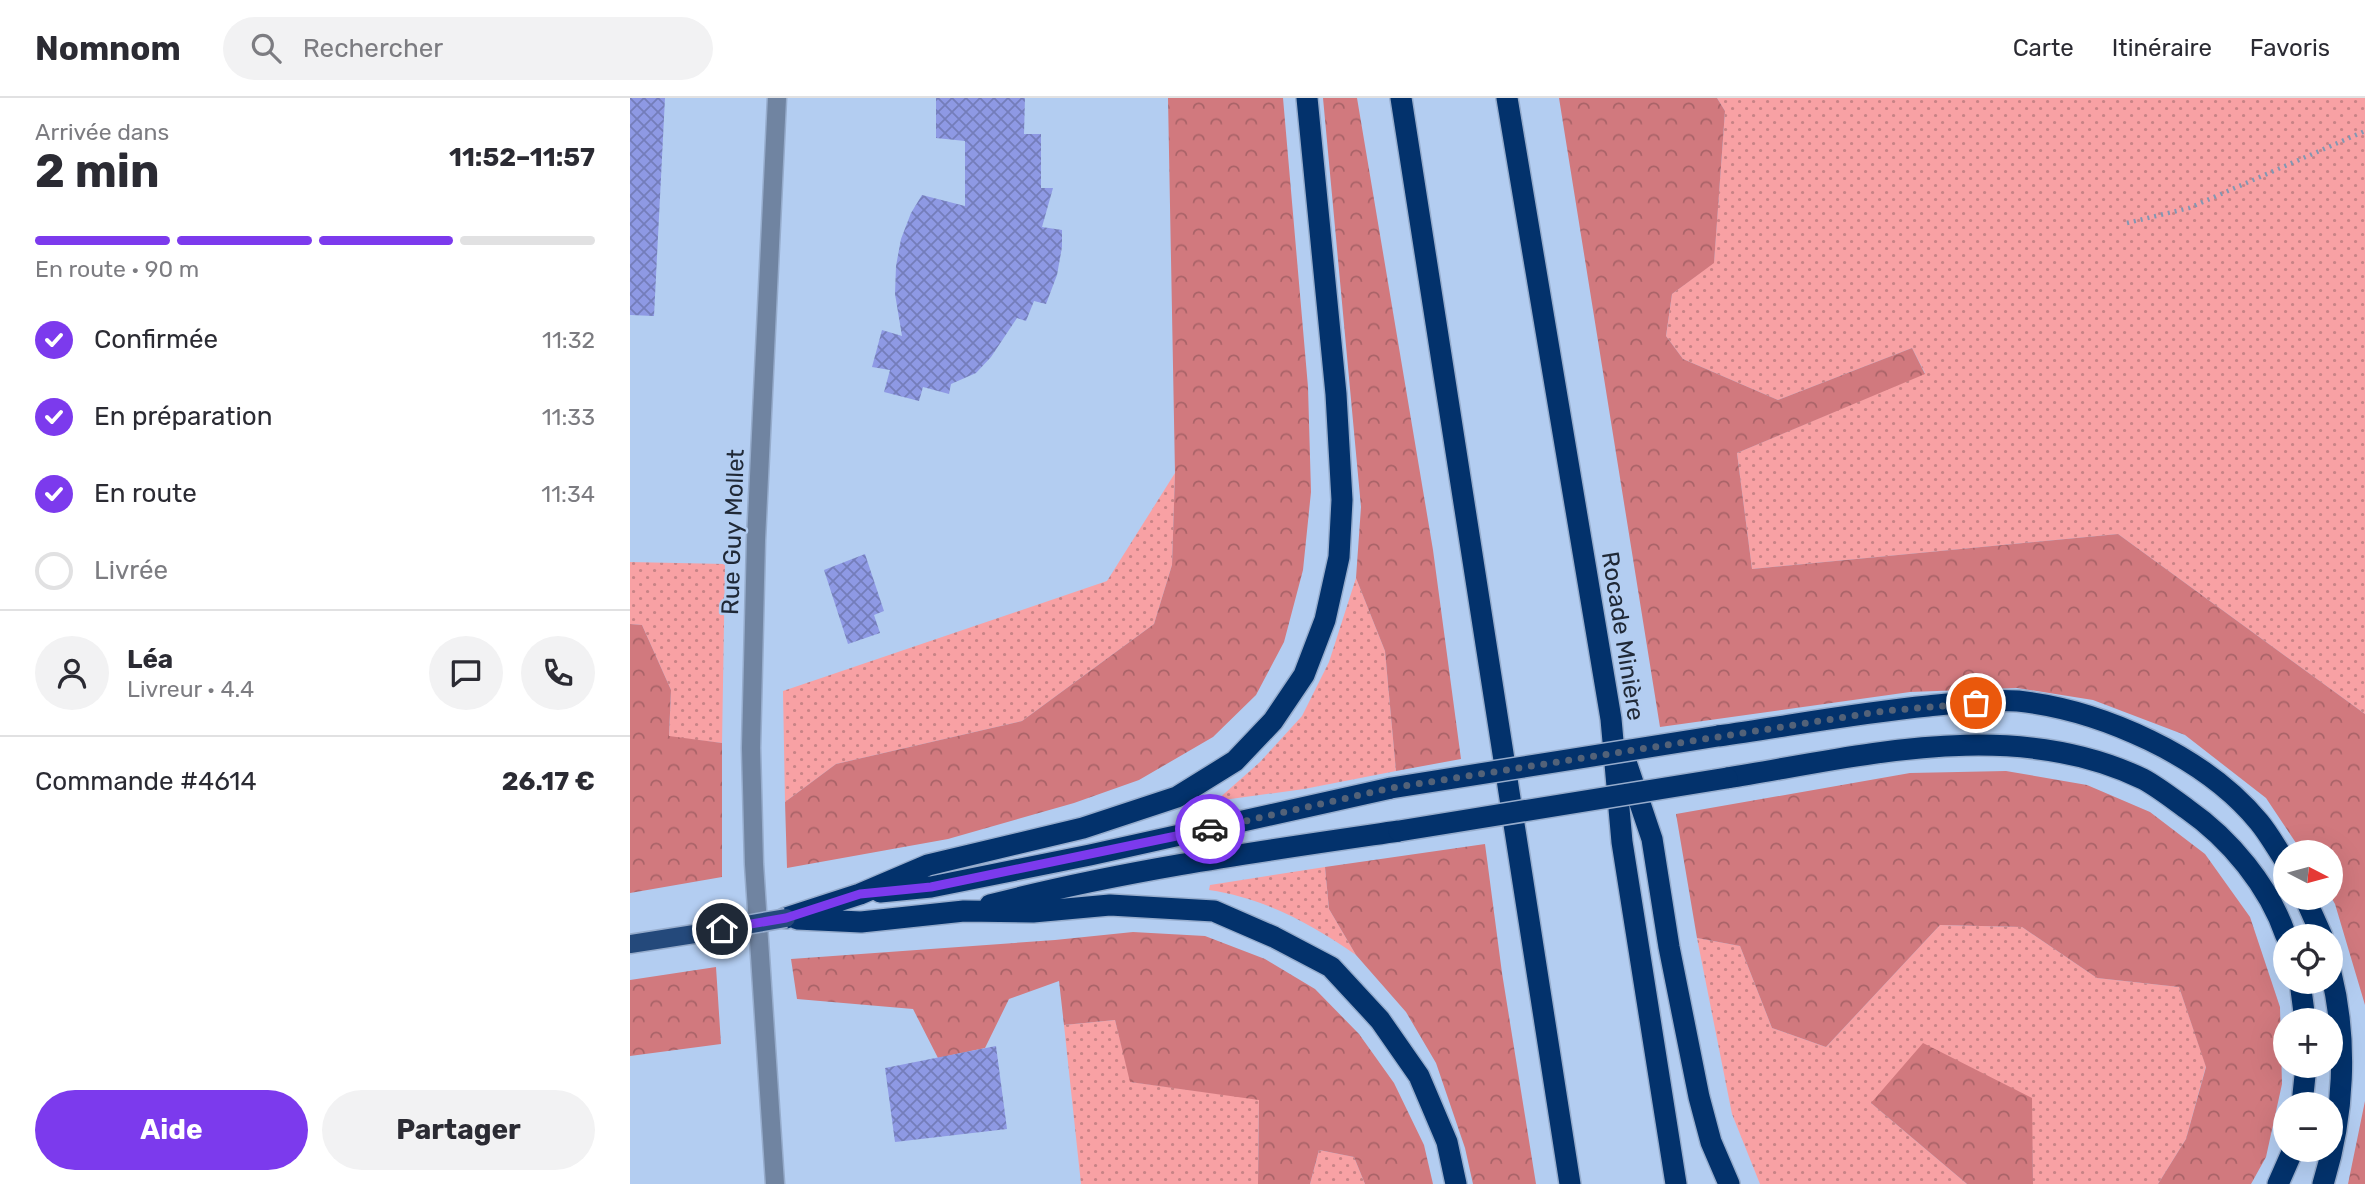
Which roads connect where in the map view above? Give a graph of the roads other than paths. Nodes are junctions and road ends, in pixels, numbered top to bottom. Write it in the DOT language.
graph roads {
  1 [pos="777,98"];
  2 [pos="1307,98"];
  3 [pos="1401,98"];
  4 [pos="1507,98"];
  5 [pos="1611,719"];
  6 [pos="2273,842"];
  7 [pos="860,894"];
  8 [pos="964,911"];
  9 [pos="786,918"];
  10 [pos="2280,924"];
  11 [pos="630,944"];
  12 [pos="2336,994"];
  13 [pos="2288,1162"];
  14 [pos="775,1184"];
  15 [pos="1456,1184"];
  16 [pos="1570,1184"];
  17 [pos="1675,1184"];
  18 [pos="1729,1184"];
  19 [pos="2278,1184"];
  20 [pos="2323,1184"];
  1 -- 14 [label="street, Rue Guy Mollet"];
  2 -- 7 [label="highway"];
  3 -- 16 [label="highway"];
  4 -- 5 [label="highway, Rocade Minière"];
  5 -- 17 [label="highway, Rocade Minière"];
  5 -- 18 [label="highway"];
  6 -- 7 [label="highway, bridge"];
  7 -- 9 [label="highway"];
  8 -- 9 [label="highway"];
  8 -- 10 [label="highway, bridge"];
  8 -- 15 [label="highway"];
  9 -- 11 [label="main road, bridge"];
  12 -- 20 [label="highway"];
  13 -- 19 [label="highway"];
}
